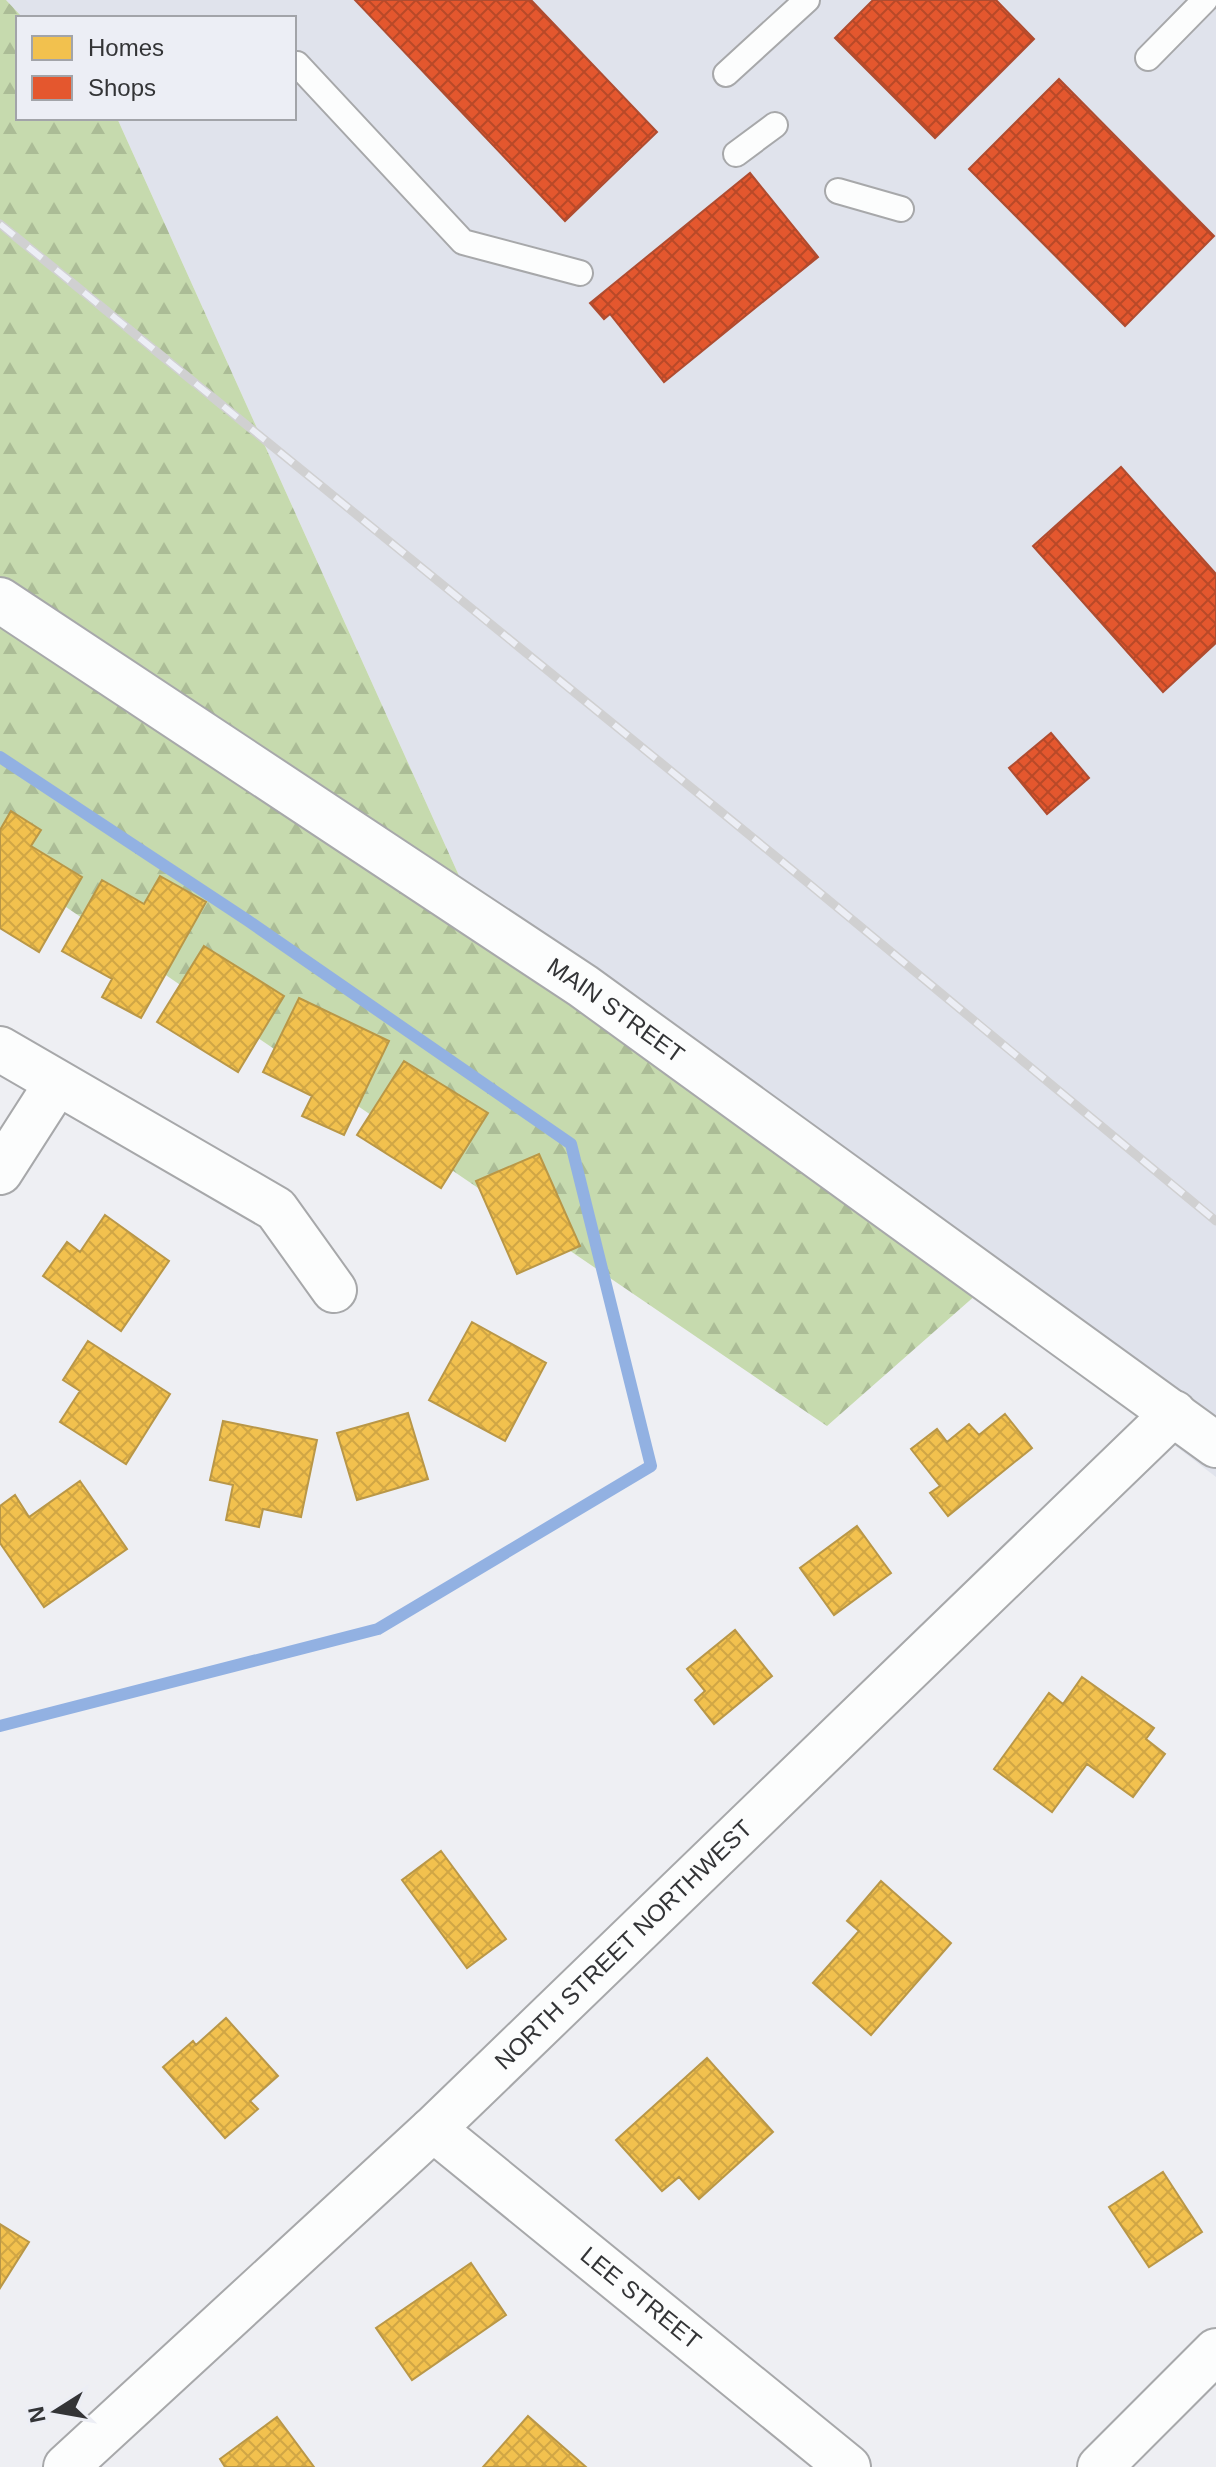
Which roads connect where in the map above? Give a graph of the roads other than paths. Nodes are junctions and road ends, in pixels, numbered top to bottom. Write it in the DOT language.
graph roads {
  1 [pos="807,0"];
  2 [pos="1205,0"];
  3 [pos="1148,58"];
  4 [pos="297,64"];
  5 [pos="726,74"];
  6 [pos="775,125"];
  7 [pos="736,154"];
  8 [pos="838,191"];
  9 [pos="901,209"];
  10 [pos="580,273"];
  11 [pos="0,600"];
  12 [pos="0,1049"];
  13 [pos="57,1083"];
  14 [pos="0,1172"];
  15 [pos="334,1290"];
  16 [pos="1174,1413"];
  17 [pos="1216,1445"];
  18 [pos="433,2129"];
  19 [pos="1216,2351"];
  20 [pos="66,2467"];
  21 [pos="848,2467"];
  22 [pos="1100,2467"];
  1 -- 5 [label="lane"];
  2 -- 3 [label="lane"];
  4 -- 10 [label="lane"];
  6 -- 7 [label="lane"];
  8 -- 9 [label="lane"];
  11 -- 16 [label="street, MAIN STREET"];
  12 -- 13 [label="street"];
  13 -- 14 [label="street"];
  13 -- 15 [label="street"];
  16 -- 17 [label="street, MAIN STREET"];
  16 -- 18 [label="street, NORTH STREET NORTHWEST"];
  18 -- 20 [label="street, NORTH STREET NORTHWEST"];
  18 -- 21 [label="street, LEE STREET"];
  19 -- 22 [label="street"];
}
